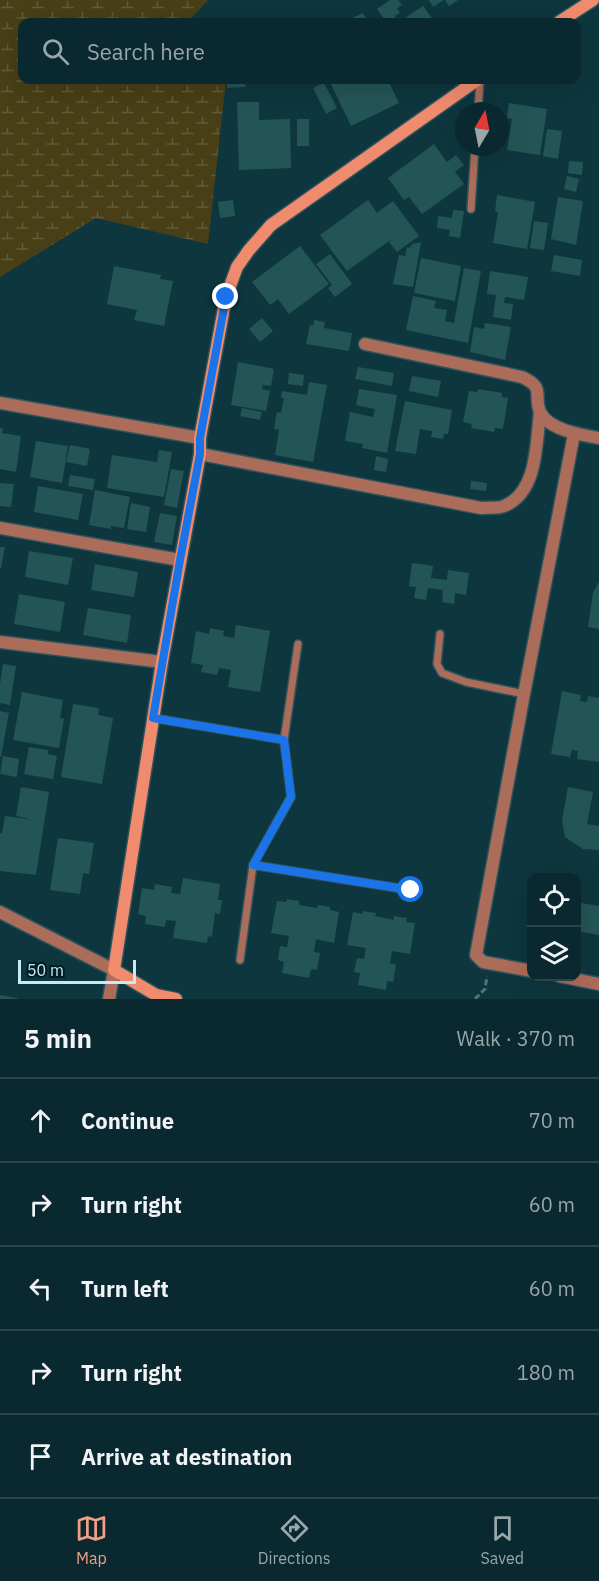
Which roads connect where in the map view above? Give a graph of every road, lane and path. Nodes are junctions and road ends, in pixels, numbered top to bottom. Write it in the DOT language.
graph roads {
  1 [pos="593,0"];
  2 [pos="565,18"];
  3 [pos="472,84"];
  4 [pos="478,84"];
  5 [pos="478,102"];
  6 [pos="474,156"];
  7 [pos="471,209"];
  8 [pos="365,344"];
  9 [pos="0,403"];
  10 [pos="540,412"];
  11 [pos="574,434"];
  12 [pos="200,438"];
  13 [pos="599,438"];
  14 [pos="200,454"];
  15 [pos="0,528"];
  16 [pos="180,560"];
  17 [pos="441,634"];
  18 [pos="0,642"];
  19 [pos="298,644"];
  20 [pos="162,662"];
  21 [pos="524,694"];
  22 [pos="153,718"];
  23 [pos="284,740"];
  24 [pos="253,865"];
  25 [pos="411,890"];
  26 [pos="0,912"];
  27 [pos="240,960"];
  28 [pos="483,962"];
  29 [pos="114,970"];
  30 [pos="527,970"];
  31 [pos="581,980"];
  32 [pos="599,984"];
  33 [pos="109,999"];
  34 [pos="176,999"];
  35 [pos="475,999"];
  1 -- 2 [label="street"];
  3 -- 12 [label="street"];
  4 -- 5 [label="lane"];
  6 -- 7 [label="lane"];
  8 -- 10 [label="street"];
  9 -- 12 [label="street"];
  10 -- 11 [label="street"];
  10 -- 14 [label="street"];
  11 -- 13 [label="street"];
  11 -- 21 [label="street"];
  12 -- 14 [label="street"];
  14 -- 16 [label="street"];
  15 -- 16 [label="street"];
  16 -- 20 [label="street"];
  17 -- 21 [label="lane"];
  18 -- 20 [label="street"];
  19 -- 23 [label="lane"];
  20 -- 22 [label="street"];
  21 -- 28 [label="street"];
  22 -- 23 [label="lane"];
  22 -- 29 [label="street"];
  23 -- 24 [label="lane"];
  24 -- 25 [label="lane"];
  24 -- 27 [label="lane"];
  26 -- 29 [label="street"];
  28 -- 30 [label="street"];
  28 -- 35 [label="path"];
  29 -- 33 [label="street"];
  29 -- 34 [label="street"];
  31 -- 32 [label="street"];
}
